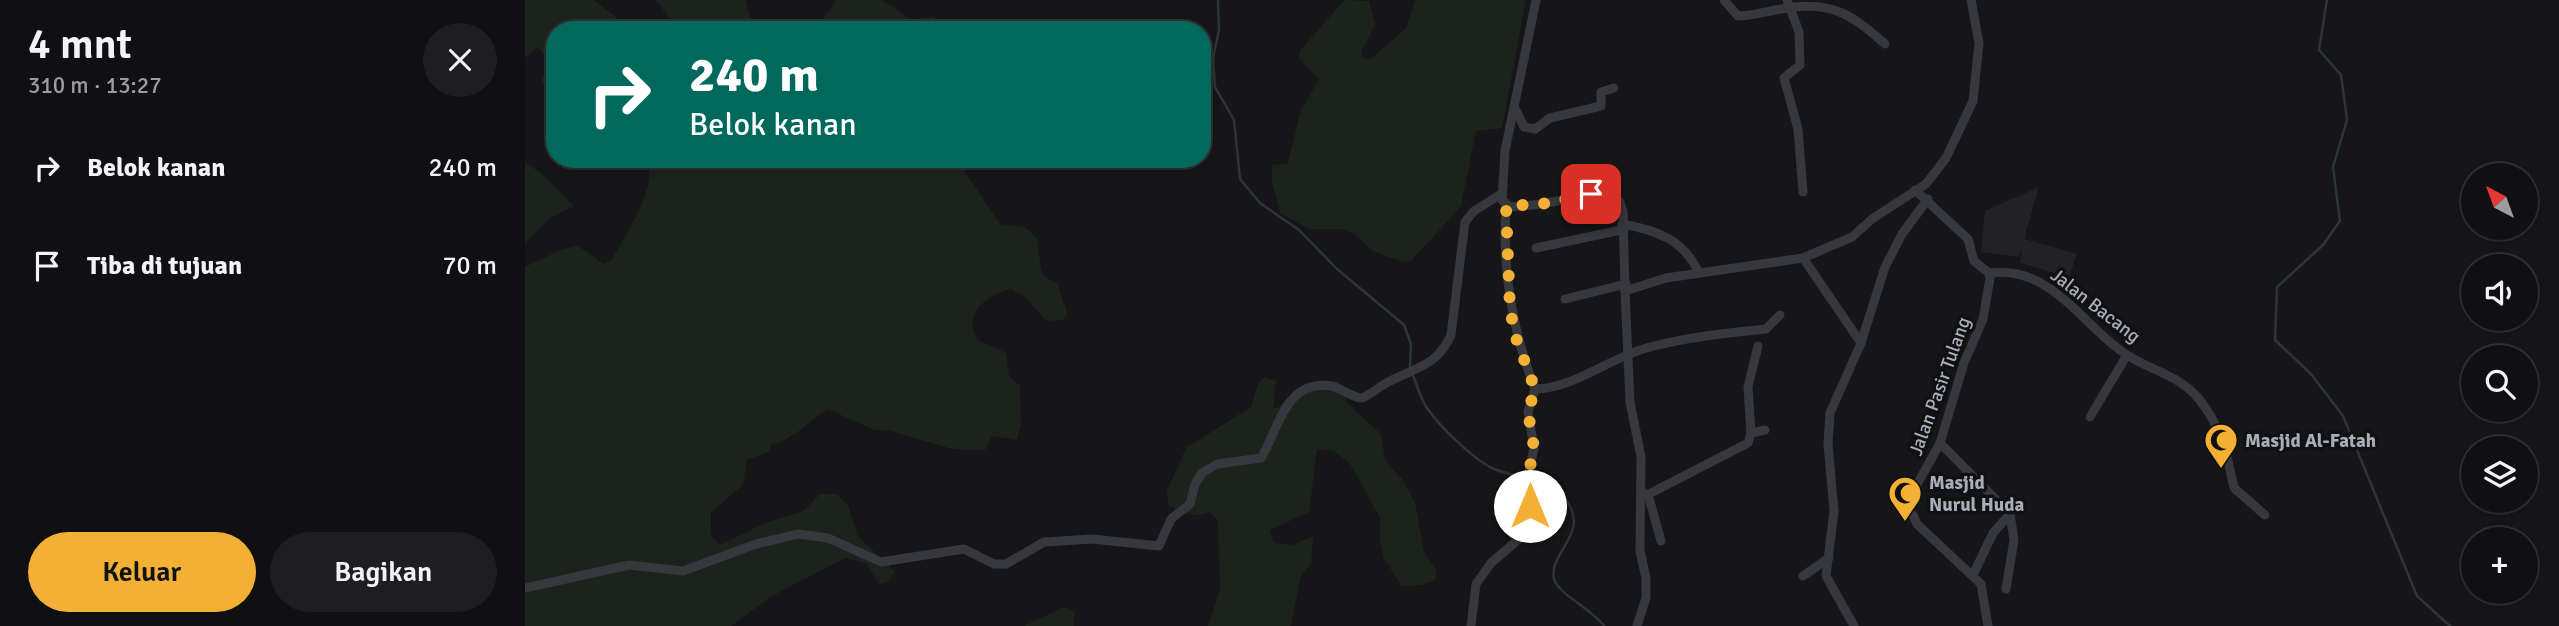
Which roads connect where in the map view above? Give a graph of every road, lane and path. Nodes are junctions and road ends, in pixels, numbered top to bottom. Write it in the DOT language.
graph roads {
  1 [pos="1536,0"];
  2 [pos="1724,0"];
  3 [pos="1971,0"];
  4 [pos="1788,4"];
  5 [pos="1885,44"];
  6 [pos="1614,88"];
  7 [pos="1516,110"];
  8 [pos="1915,190"];
  9 [pos="1803,192"];
  10 [pos="1501,194"];
  11 [pos="1928,200"];
  12 [pos="1506,206"];
  13 [pos="1622,227"];
  14 [pos="1537,248"];
  15 [pos="1803,258"];
  16 [pos="1699,273"];
  17 [pos="1989,273"];
  18 [pos="1625,288"];
  19 [pos="1565,299"];
  20 [pos="1780,315"];
  21 [pos="1861,343"];
  22 [pos="1758,346"];
  23 [pos="1628,354"];
  24 [pos="2127,355"];
  25 [pos="1535,389"];
  26 [pos="2089,417"];
  27 [pos="1765,430"];
  28 [pos="1751,433"];
  29 [pos="1940,443"];
  30 [pos="1638,489"];
  31 [pos="1647,495"];
  32 [pos="2010,514"];
  33 [pos="2265,515"];
  34 [pos="1661,541"];
  35 [pos="1829,558"];
  36 [pos="1973,575"];
  37 [pos="1803,576"];
  38 [pos="525,588"];
  39 [pos="2006,589"];
  40 [pos="1471,626"];
  41 [pos="1637,626"];
  42 [pos="1854,626"];
  43 [pos="1987,626"];
  1 -- 7 [label="street"];
  2 -- 4 [label="street"];
  3 -- 8 [label="street"];
  4 -- 5 [label="street"];
  4 -- 9 [label="street"];
  6 -- 7 [label="street"];
  7 -- 10 [label="street"];
  8 -- 11 [label="street"];
  8 -- 15 [label="street"];
  10 -- 12 [label="street"];
  10 -- 38 [label="street"];
  11 -- 17 [label="street"];
  11 -- 21 [label="street"];
  12 -- 13 [label="street"];
  12 -- 25 [label="street"];
  13 -- 14 [label="street"];
  13 -- 16 [label="street"];
  13 -- 18 [label="street"];
  15 -- 16 [label="street"];
  15 -- 21 [label="street"];
  16 -- 18 [label="street"];
  17 -- 24 [label="street, Jalan Bacang"];
  17 -- 29 [label="street, Jalan Pasir Tulang"];
  18 -- 19 [label="street"];
  18 -- 23 [label="street"];
  20 -- 23 [label="street"];
  21 -- 35 [label="street"];
  22 -- 28 [label="street"];
  23 -- 25 [label="street"];
  23 -- 30 [label="street"];
  24 -- 26 [label="street"];
  24 -- 33 [label="street, Jalan Bacang"];
  25 -- 40 [label="street"];
  27 -- 28 [label="street"];
  28 -- 31 [label="street"];
  29 -- 32 [label="street"];
  29 -- 36 [label="street, Jalan Pasir Tulang"];
  30 -- 31 [label="street"];
  30 -- 41 [label="street"];
  31 -- 34 [label="street"];
  32 -- 36 [label="street"];
  32 -- 39 [label="street"];
  35 -- 37 [label="street"];
  35 -- 42 [label="street"];
  36 -- 43 [label="street, Jalan Pasir Tulang"];
}
